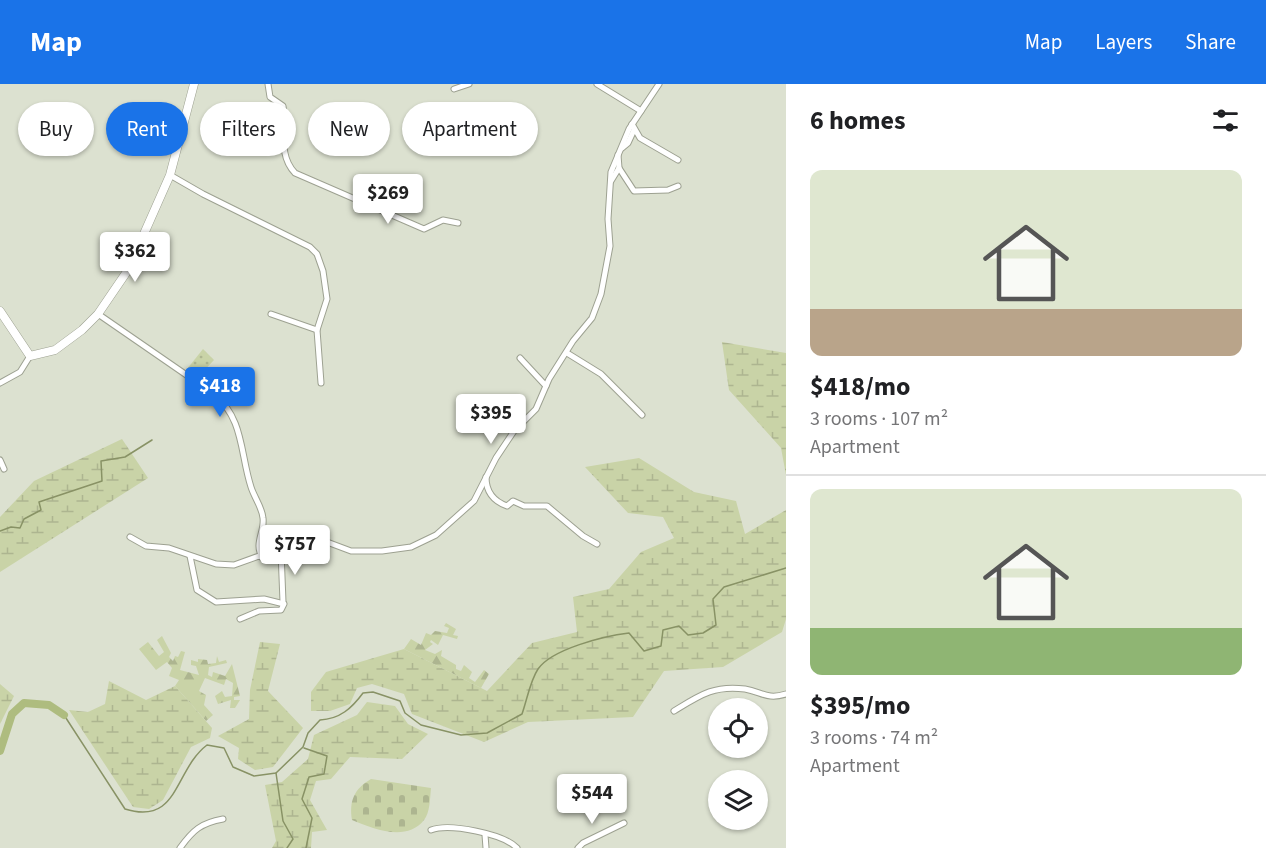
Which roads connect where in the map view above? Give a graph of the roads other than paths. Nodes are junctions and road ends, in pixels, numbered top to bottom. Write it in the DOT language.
graph roads {
  1 [pos="194,84"];
  2 [pos="268,84"];
  3 [pos="470,84"];
  4 [pos="597,84"];
  5 [pos="659,84"];
  6 [pos="454,89"];
  7 [pos="641,111"];
  8 [pos="633,127"];
  9 [pos="619,152"];
  10 [pos="678,160"];
  11 [pos="619,168"];
  12 [pos="170,175"];
  13 [pos="610,182"];
  14 [pos="678,186"];
  15 [pos="458,223"];
  16 [pos="0,311"];
  17 [pos="98,314"];
  18 [pos="272,314"];
  19 [pos="317,330"];
  20 [pos="567,352"];
  21 [pos="30,356"];
  22 [pos="520,358"];
  23 [pos="0,383"];
  24 [pos="321,383"];
  25 [pos="546,386"];
  26 [pos="642,415"];
  27 [pos="0,460"];
  28 [pos="4,469"];
  29 [pos="486,475"];
  30 [pos="130,537"];
  31 [pos="597,544"];
  32 [pos="281,551"];
  33 [pos="190,556"];
  34 [pos="265,559"];
  35 [pos="283,602"];
  36 [pos="240,619"];
  37 [pos="786,694"];
  38 [pos="674,711"];
  39 [pos="222,819"];
  40 [pos="624,823"];
  41 [pos="431,830"];
  42 [pos="485,835"];
  43 [pos="180,848"];
  44 [pos="486,848"];
  45 [pos="517,848"];
  46 [pos="578,848"];
  1 -- 12 [label="main road"];
  2 -- 15 [label="street"];
  3 -- 6 [label="street"];
  4 -- 7 [label="street"];
  5 -- 7 [label="street"];
  7 -- 8 [label="street"];
  8 -- 9 [label="street"];
  8 -- 10 [label="street"];
  9 -- 11 [label="street"];
  9 -- 13 [label="street"];
  11 -- 13 [label="street"];
  11 -- 14 [label="street"];
  12 -- 17 [label="main road"];
  12 -- 19 [label="street"];
  13 -- 20 [label="street"];
  16 -- 21 [label="main road"];
  17 -- 21 [label="main road"];
  17 -- 34 [label="street"];
  18 -- 19 [label="street"];
  19 -- 24 [label="street"];
  20 -- 25 [label="street"];
  20 -- 26 [label="street"];
  21 -- 23 [label="street"];
  22 -- 25 [label="street"];
  25 -- 29 [label="street"];
  27 -- 28 [label="street"];
  29 -- 31 [label="street"];
  29 -- 32 [label="street"];
  30 -- 33 [label="street"];
  32 -- 34 [label="street"];
  32 -- 35 [label="street"];
  33 -- 34 [label="street"];
  33 -- 35 [label="street"];
  35 -- 36 [label="street"];
  37 -- 38 [label="street"];
  39 -- 43 [label="street"];
  40 -- 46 [label="street"];
  41 -- 42 [label="street"];
  42 -- 44 [label="street"];
  42 -- 45 [label="street"];
}
